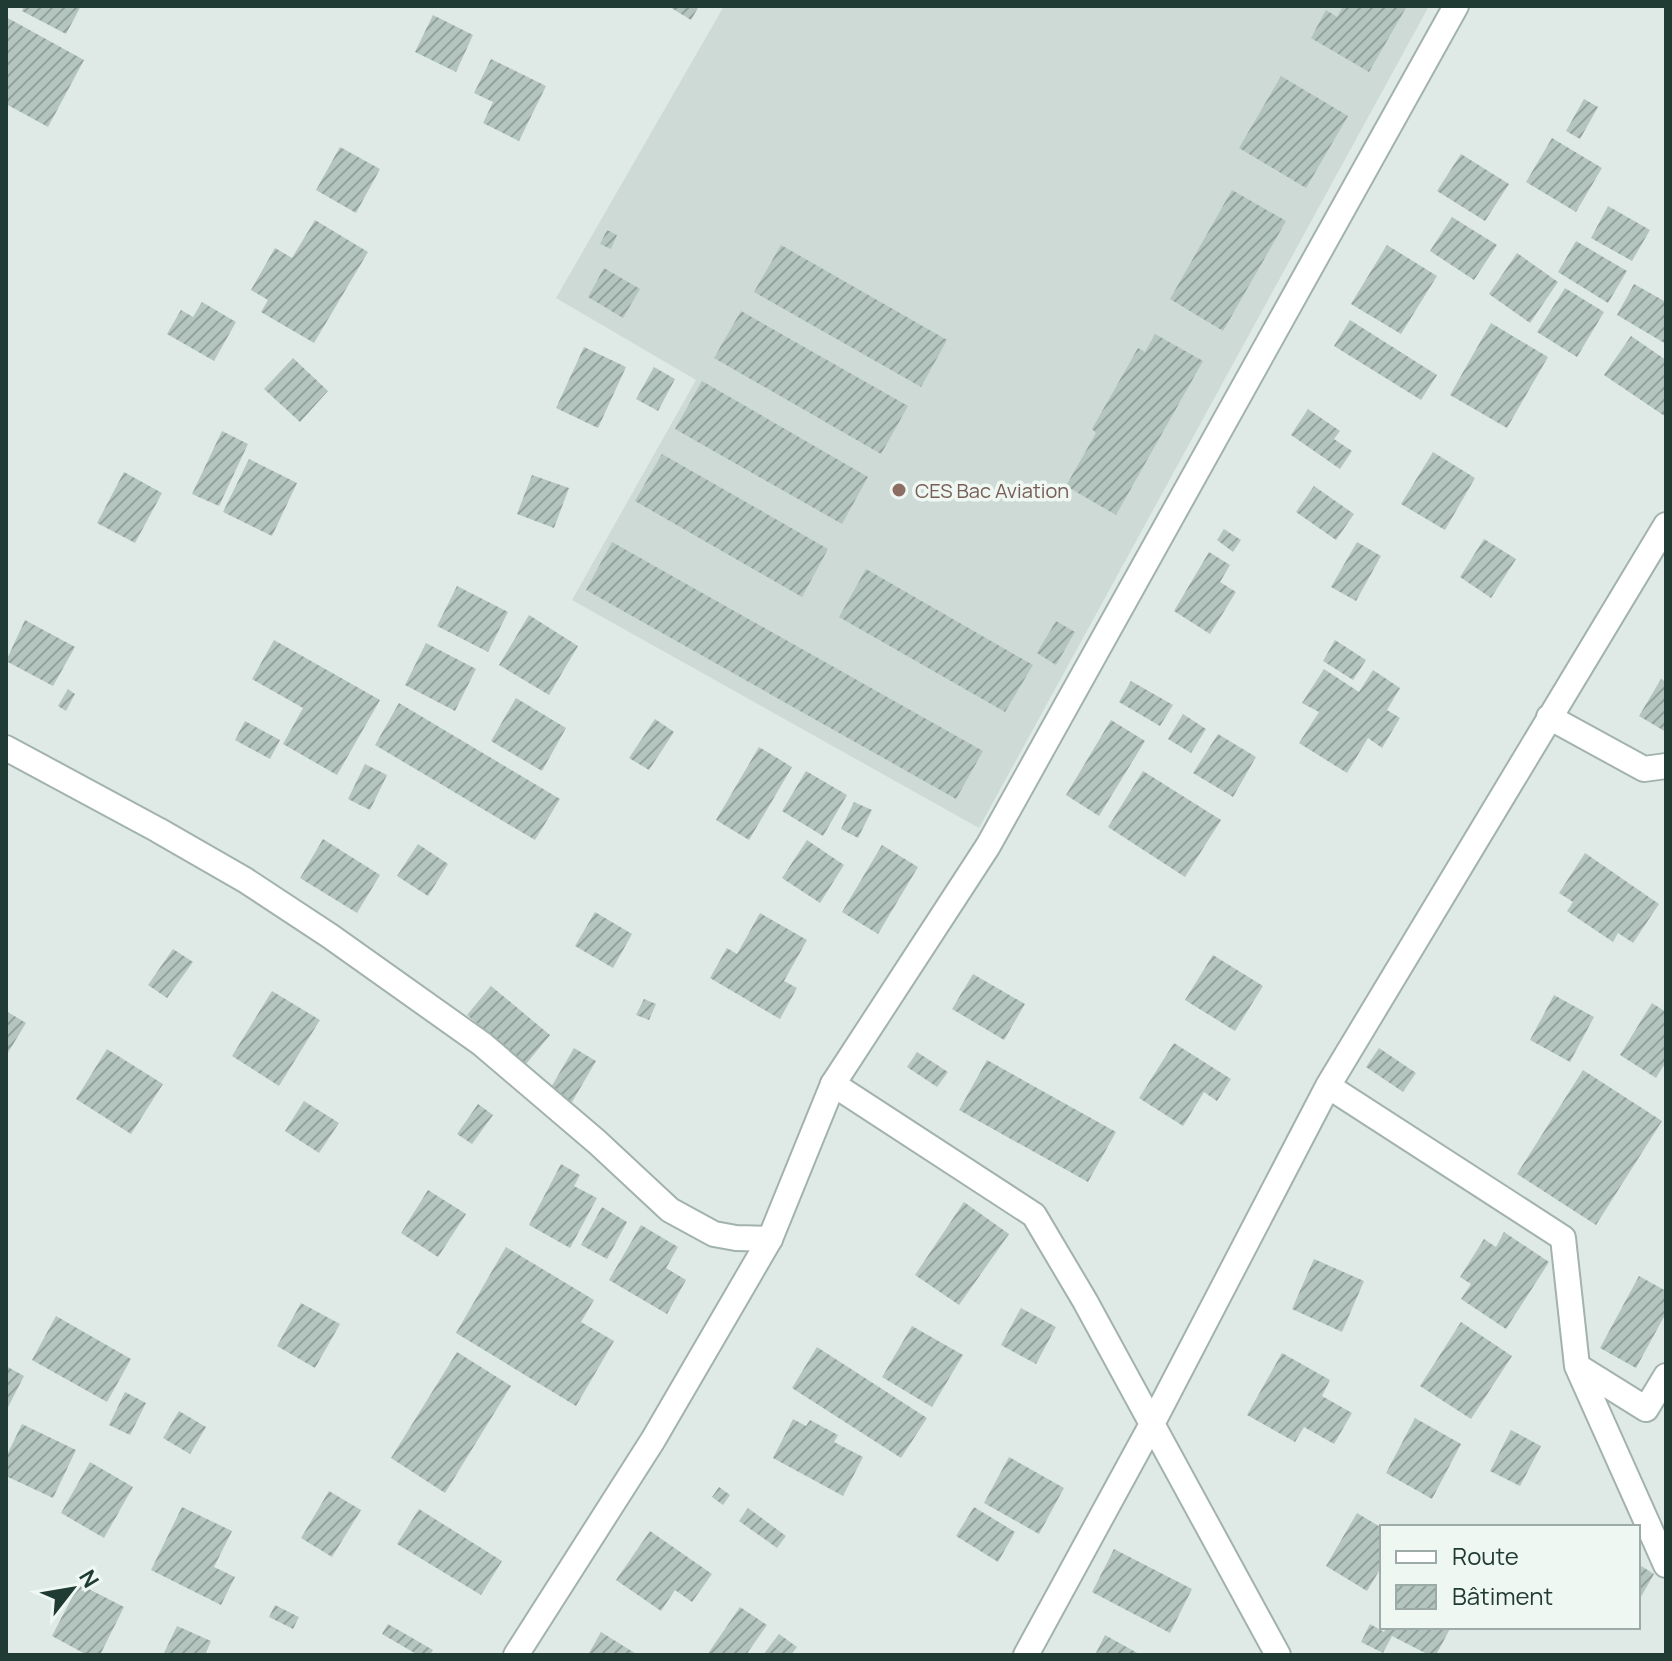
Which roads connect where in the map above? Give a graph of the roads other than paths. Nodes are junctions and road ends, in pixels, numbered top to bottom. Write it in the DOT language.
graph roads {
  1 [pos="1456,6"];
  2 [pos="1666,525"];
  3 [pos="1549,717"];
  4 [pos="6,748"];
  5 [pos="1666,766"];
  6 [pos="833,1084"];
  7 [pos="1328,1086"];
  8 [pos="770,1239"];
  9 [pos="1577,1366"];
  10 [pos="1666,1376"];
  11 [pos="1152,1424"];
  12 [pos="1666,1565"];
  13 [pos="516,1655"];
  14 [pos="1026,1655"];
  15 [pos="1278,1655"];
  1 -- 6 [label="street"];
  2 -- 3 [label="street"];
  3 -- 5 [label="street"];
  3 -- 7 [label="street"];
  4 -- 8 [label="street"];
  6 -- 8 [label="street"];
  6 -- 11 [label="street"];
  7 -- 9 [label="street"];
  7 -- 11 [label="street"];
  8 -- 13 [label="street"];
  9 -- 10 [label="street"];
  9 -- 12 [label="street"];
  11 -- 14 [label="street"];
  11 -- 15 [label="street"];
}
